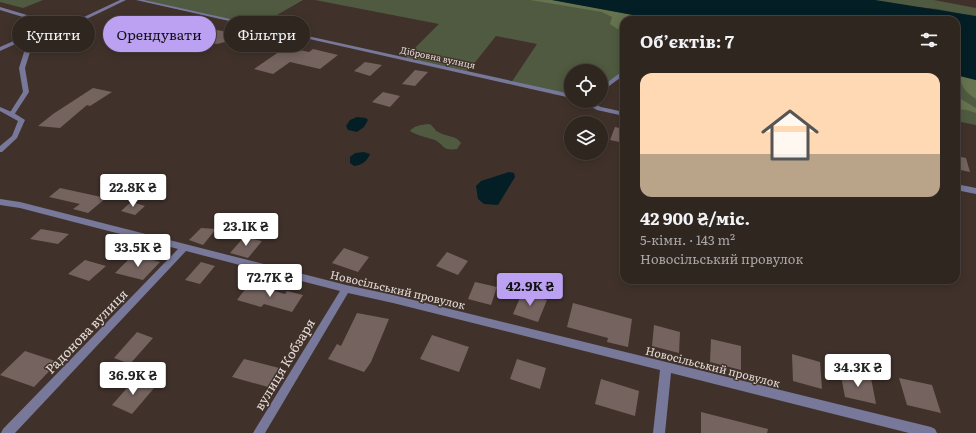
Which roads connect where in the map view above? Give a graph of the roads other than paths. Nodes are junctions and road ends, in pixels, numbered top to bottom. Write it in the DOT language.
graph roads {
  1 [pos="124,0"];
  2 [pos="138,0"];
  3 [pos="0,8"];
  4 [pos="26,16"];
  5 [pos="89,16"];
  6 [pos="12,44"];
  7 [pos="0,49"];
  8 [pos="27,52"];
  9 [pos="620,75"];
  10 [pos="608,85"];
  11 [pos="564,94"];
  12 [pos="597,108"];
  13 [pos="0,109"];
  14 [pos="620,113"];
  15 [pos="12,114"];
  16 [pos="0,150"];
  17 [pos="960,188"];
  18 [pos="976,191"];
  19 [pos="0,202"];
  20 [pos="184,248"];
  21 [pos="346,289"];
  22 [pos="666,367"];
  23 [pos="7,433"];
  24 [pos="259,433"];
  25 [pos="659,433"];
  26 [pos="930,433"];
  1 -- 5 [label="street"];
  2 -- 11 [label="street, Дібровна вулиця"];
  3 -- 4 [label="street"];
  6 -- 7 [label="street"];
  8 -- 15 [label="street"];
  9 -- 10 [label="street"];
  12 -- 14 [label="street"];
  13 -- 15 [label="street"];
  15 -- 16 [label="street"];
  17 -- 18 [label="street"];
  19 -- 20 [label="street, Новосільський провулок"];
  20 -- 21 [label="street, Новосільський провулок"];
  20 -- 23 [label="street, Радонова вулиця"];
  21 -- 22 [label="street, Новосільський провулок"];
  21 -- 24 [label="street, вулиця Кобзаря"];
  22 -- 25 [label="street"];
  22 -- 26 [label="street, Новосільський провулок"];
}
